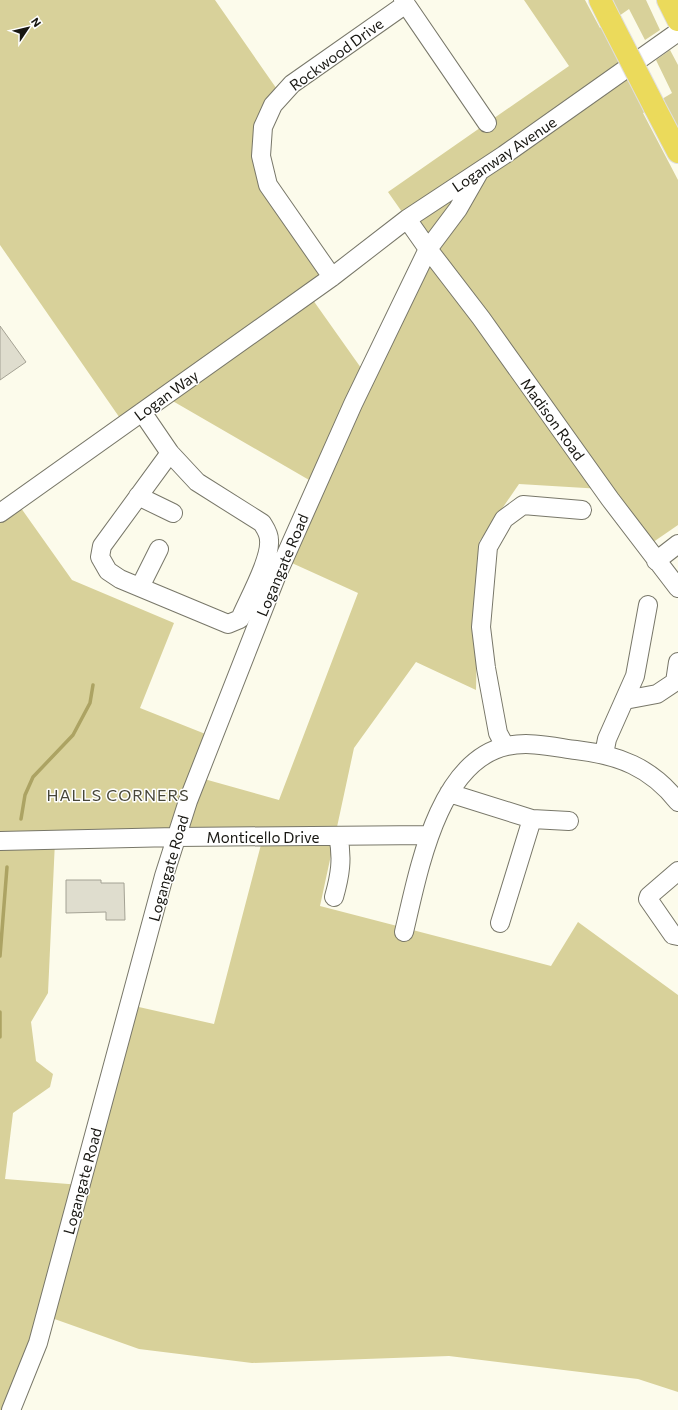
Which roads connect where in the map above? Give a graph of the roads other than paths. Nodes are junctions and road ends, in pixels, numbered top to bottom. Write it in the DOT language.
graph roads {
  1 [pos="600,0"];
  2 [pos="668,0"];
  3 [pos="404,2"];
  4 [pos="678,20"];
  5 [pos="678,32"];
  6 [pos="487,123"];
  7 [pos="678,152"];
  8 [pos="481,170"];
  9 [pos="407,220"];
  10 [pos="428,249"];
  11 [pos="332,277"];
  12 [pos="142,412"];
  13 [pos="170,453"];
  14 [pos="138,496"];
  15 [pos="582,510"];
  16 [pos="0,513"];
  17 [pos="173,513"];
  18 [pos="678,544"];
  19 [pos="159,549"];
  20 [pos="656,561"];
  21 [pos="140,587"];
  22 [pos="678,588"];
  23 [pos="648,604"];
  24 [pos="254,608"];
  25 [pos="678,662"];
  26 [pos="676,683"];
  27 [pos="625,700"];
  28 [pos="505,746"];
  29 [pos="604,754"];
  30 [pos="449,793"];
  31 [pos="678,802"];
  32 [pos="532,819"];
  33 [pos="569,821"];
  34 [pos="338,836"];
  35 [pos="429,836"];
  36 [pos="176,837"];
  37 [pos="0,841"];
  38 [pos="678,871"];
  39 [pos="334,897"];
  40 [pos="500,923"];
  41 [pos="404,932"];
  42 [pos="678,936"];
  43 [pos="11,1410"];
  1 -- 7 [label="highway, bridge"];
  2 -- 4 [label="highway"];
  3 -- 6 [label="street, Rockwood Drive"];
  3 -- 11 [label="street, Rockwood Drive"];
  5 -- 8 [label="street, Loganway Avenue"];
  8 -- 9 [label="street, Loganway Avenue"];
  8 -- 10 [label="street, Logangate Road"];
  9 -- 10 [label="street"];
  9 -- 11 [label="street, Loganway Avenue"];
  10 -- 20 [label="street, Madison Road"];
  10 -- 24 [label="street, Logangate Road"];
  11 -- 12 [label="street, Logan Way"];
  12 -- 13 [label="street"];
  12 -- 16 [label="street, Logan Way"];
  13 -- 14 [label="street"];
  13 -- 24 [label="street"];
  14 -- 17 [label="street"];
  14 -- 21 [label="street"];
  15 -- 28 [label="street"];
  18 -- 20 [label="street"];
  19 -- 21 [label="street"];
  20 -- 22 [label="street, Madison Road"];
  21 -- 24 [label="street"];
  23 -- 27 [label="street"];
  24 -- 36 [label="street, Logangate Road"];
  25 -- 26 [label="street"];
  26 -- 27 [label="street"];
  27 -- 29 [label="street"];
  28 -- 29 [label="street"];
  28 -- 30 [label="street"];
  29 -- 31 [label="street"];
  30 -- 32 [label="street"];
  30 -- 35 [label="street"];
  32 -- 33 [label="street"];
  32 -- 40 [label="street"];
  34 -- 35 [label="street, Monticello Drive"];
  34 -- 36 [label="street, Monticello Drive"];
  34 -- 39 [label="street"];
  35 -- 41 [label="street"];
  36 -- 37 [label="street, Monticello Drive"];
  36 -- 43 [label="street, Logangate Road"];
  38 -- 42 [label="street"];
}
